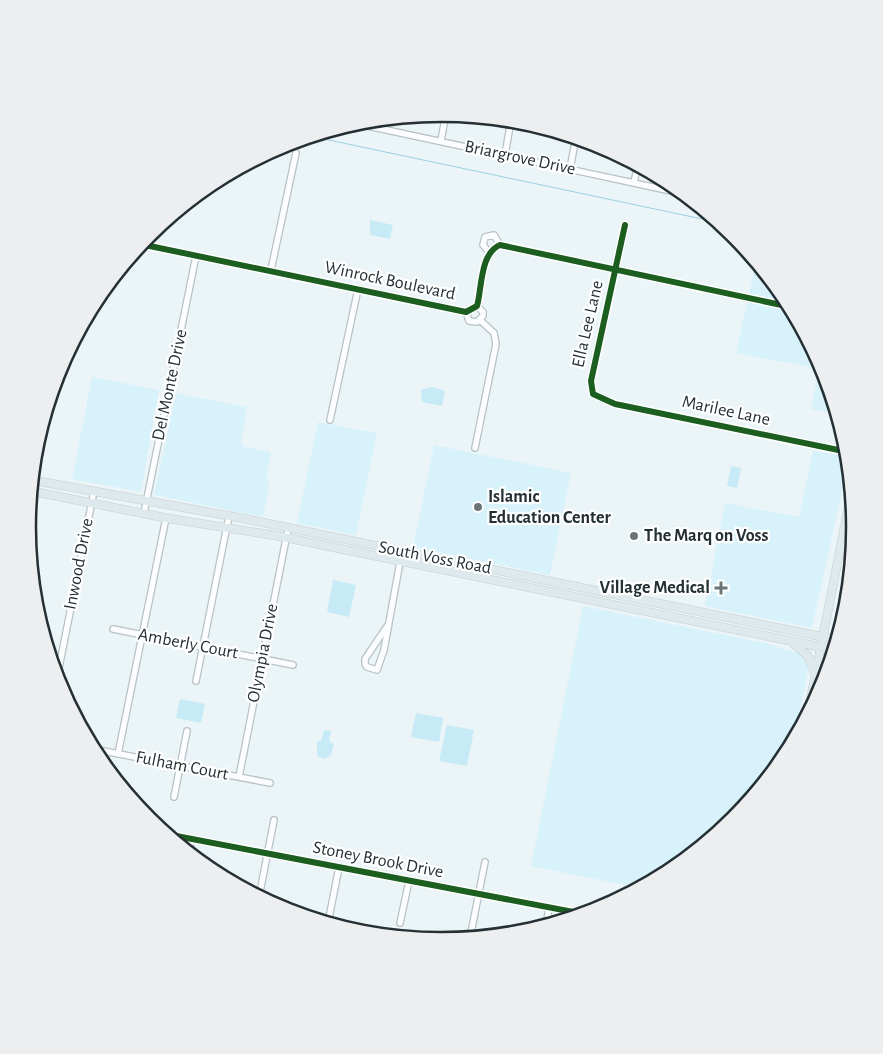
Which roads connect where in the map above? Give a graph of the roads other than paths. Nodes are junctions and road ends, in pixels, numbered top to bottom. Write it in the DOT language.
graph roads {
  1 [pos="444,122"];
  2 [pos="375,128"];
  3 [pos="510,128"];
  4 [pos="441,141"];
  5 [pos="575,144"];
  6 [pos="296,153"];
  7 [pos="505,154"];
  8 [pos="570,169"];
  9 [pos="636,172"];
  10 [pos="634,182"];
  11 [pos="666,190"];
  12 [pos="625,225"];
  13 [pos="500,245"];
  14 [pos="150,246"];
  15 [pos="489,252"];
  16 [pos="196,256"];
  17 [pos="271,270"];
  18 [pos="616,271"];
  19 [pos="358,288"];
  20 [pos="780,305"];
  21 [pos="477,306"];
  22 [pos="466,312"];
  23 [pos="480,320"];
  24 [pos="598,398"];
  25 [pos="330,420"];
  26 [pos="475,448"];
  27 [pos="839,450"];
  28 [pos="39,481"];
  29 [pos="65,486"];
  30 [pos="94,491"];
  31 [pos="38,492"];
  32 [pos="62,497"];
  33 [pos="146,501"];
  34 [pos="92,503"];
  35 [pos="144,513"];
  36 [pos="847,515"];
  37 [pos="229,516"];
  38 [pos="166,518"];
  39 [pos="227,526"];
  40 [pos="288,528"];
  41 [pos="844,528"];
  42 [pos="847,531"];
  43 [pos="286,538"];
  44 [pos="402,551"];
  45 [pos="400,561"];
  46 [pos="470,565"];
  47 [pos="468,575"];
  48 [pos="533,577"];
  49 [pos="531,589"];
  50 [pos="599,591"];
  51 [pos="596,602"];
  52 [pos="669,605"];
  53 [pos="666,616"];
  54 [pos="739,619"];
  55 [pos="388,625"];
  56 [pos="113,629"];
  57 [pos="736,629"];
  58 [pos="142,635"];
  59 [pos="823,637"];
  60 [pos="831,639"];
  61 [pos="786,640"];
  62 [pos="203,647"];
  63 [pos="821,648"];
  64 [pos="828,649"];
  65 [pos="58,657"];
  66 [pos="262,659"];
  67 [pos="293,665"];
  68 [pos="815,677"];
  69 [pos="196,681"];
  70 [pos="812,690"];
  71 [pos="186,731"];
  72 [pos="105,751"];
  73 [pos="118,754"];
  74 [pos="180,766"];
  75 [pos="239,777"];
  76 [pos="270,783"];
  77 [pos="174,797"];
  78 [pos="274,820"];
  79 [pos="180,837"];
  80 [pos="191,839"];
  81 [pos="190,845"];
  82 [pos="267,854"];
  83 [pos="485,862"];
  84 [pos="339,867"];
  85 [pos="409,881"];
  86 [pos="260,889"];
  87 [pos="478,894"];
  88 [pos="549,908"];
  89 [pos="570,912"];
  90 [pos="329,916"];
  91 [pos="547,918"];
  92 [pos="400,924"];
  93 [pos="471,931"];
  1 -- 4 [label="street"];
  2 -- 4 [label="street, Briargrove Drive"];
  3 -- 7 [label="street"];
  4 -- 7 [label="street, Briargrove Drive"];
  5 -- 8 [label="street"];
  6 -- 17 [label="street"];
  7 -- 8 [label="street, Briargrove Drive"];
  8 -- 10 [label="street, Briargrove Drive"];
  9 -- 10 [label="street"];
  10 -- 11 [label="street, Briargrove Drive"];
  12 -- 18 [label="street, Ella Lee Lane"];
  13 -- 15 [label="street"];
  13 -- 15 [label="street, Winrock Boulevard"];
  13 -- 18 [label="street, Winrock Boulevard"];
  14 -- 16 [label="street, Winrock Boulevard"];
  15 -- 21 [label="street, Winrock Boulevard"];
  16 -- 17 [label="street, Winrock Boulevard"];
  16 -- 33 [label="street, Del Monte Drive"];
  17 -- 19 [label="street, Winrock Boulevard"];
  18 -- 20 [label="street, Winrock Boulevard"];
  18 -- 24 [label="street, Ella Lee Lane"];
  19 -- 22 [label="street, Winrock Boulevard"];
  19 -- 25 [label="street"];
  21 -- 22 [label="street, Winrock Boulevard"];
  21 -- 23 [label="street, Winrock Boulevard"];
  22 -- 23 [label="street, Winrock Boulevard"];
  23 -- 26 [label="street"];
  24 -- 27 [label="street, Marilee Lane"];
  28 -- 29 [label="main road, South Voss Road"];
  29 -- 30 [label="main road, South Voss Road"];
  29 -- 32 [label="main road"];
  30 -- 33 [label="main road, South Voss Road"];
  30 -- 34 [label="street, Inwood Drive"];
  31 -- 32 [label="main road, South Voss Road"];
  32 -- 34 [label="main road, South Voss Road"];
  33 -- 35 [label="street, Del Monte Drive"];
  33 -- 37 [label="main road, South Voss Road"];
  34 -- 35 [label="main road, South Voss Road"];
  34 -- 65 [label="street, Inwood Drive"];
  35 -- 38 [label="main road, South Voss Road"];
  36 -- 41 [label="main road"];
  37 -- 39 [label="street"];
  37 -- 40 [label="main road, South Voss Road"];
  38 -- 39 [label="main road, South Voss Road"];
  38 -- 58 [label="street"];
  39 -- 43 [label="main road, South Voss Road"];
  39 -- 62 [label="street"];
  40 -- 43 [label="street, Olympia Drive"];
  40 -- 44 [label="main road, South Voss Road"];
  41 -- 42 [label="main road"];
  41 -- 59 [label="main road"];
  43 -- 45 [label="main road, South Voss Road"];
  43 -- 66 [label="street, Olympia Drive"];
  44 -- 45 [label="street"];
  44 -- 46 [label="main road, South Voss Road"];
  45 -- 47 [label="main road, South Voss Road"];
  45 -- 55 [label="street"];
  46 -- 47 [label="main road"];
  46 -- 48 [label="main road, South Voss Road"];
  47 -- 49 [label="main road, South Voss Road"];
  48 -- 49 [label="main road"];
  48 -- 50 [label="main road, South Voss Road"];
  49 -- 51 [label="main road, South Voss Road"];
  50 -- 51 [label="main road"];
  50 -- 52 [label="main road, South Voss Road"];
  51 -- 53 [label="main road, South Voss Road"];
  52 -- 53 [label="main road"];
  52 -- 54 [label="main road, South Voss Road"];
  53 -- 57 [label="main road, South Voss Road"];
  54 -- 57 [label="main road"];
  54 -- 59 [label="main road, South Voss Road"];
  55 -- 55 [label="street"];
  56 -- 58 [label="street, Amberly Court"];
  57 -- 61 [label="main road, South Voss Road"];
  58 -- 62 [label="street, Amberly Court"];
  58 -- 73 [label="street"];
  59 -- 60 [label="main road, South Voss Road"];
  59 -- 63 [label="main road"];
  61 -- 63 [label="main road, South Voss Road"];
  61 -- 68 [label="main road"];
  62 -- 66 [label="street, Amberly Court"];
  62 -- 69 [label="street"];
  63 -- 64 [label="main road, South Voss Road"];
  63 -- 68 [label="main road"];
  66 -- 67 [label="street, Amberly Court"];
  66 -- 75 [label="street, Olympia Drive"];
  68 -- 70 [label="main road"];
  71 -- 74 [label="street"];
  72 -- 73 [label="street, Fulham Court"];
  73 -- 74 [label="street, Fulham Court"];
  74 -- 75 [label="street, Fulham Court"];
  74 -- 77 [label="street"];
  75 -- 76 [label="street, Fulham Court"];
  78 -- 82 [label="street"];
  79 -- 80 [label="street, Stoney Brook Drive"];
  80 -- 81 [label="street"];
  80 -- 82 [label="street, Stoney Brook Drive"];
  82 -- 84 [label="street, Stoney Brook Drive"];
  82 -- 86 [label="street"];
  83 -- 87 [label="street"];
  84 -- 85 [label="street, Stoney Brook Drive"];
  84 -- 90 [label="street"];
  85 -- 87 [label="street, Stoney Brook Drive"];
  85 -- 92 [label="street"];
  87 -- 88 [label="street, Stoney Brook Drive"];
  87 -- 93 [label="street"];
  88 -- 89 [label="street, Stoney Brook Drive"];
  88 -- 91 [label="street"];
}
